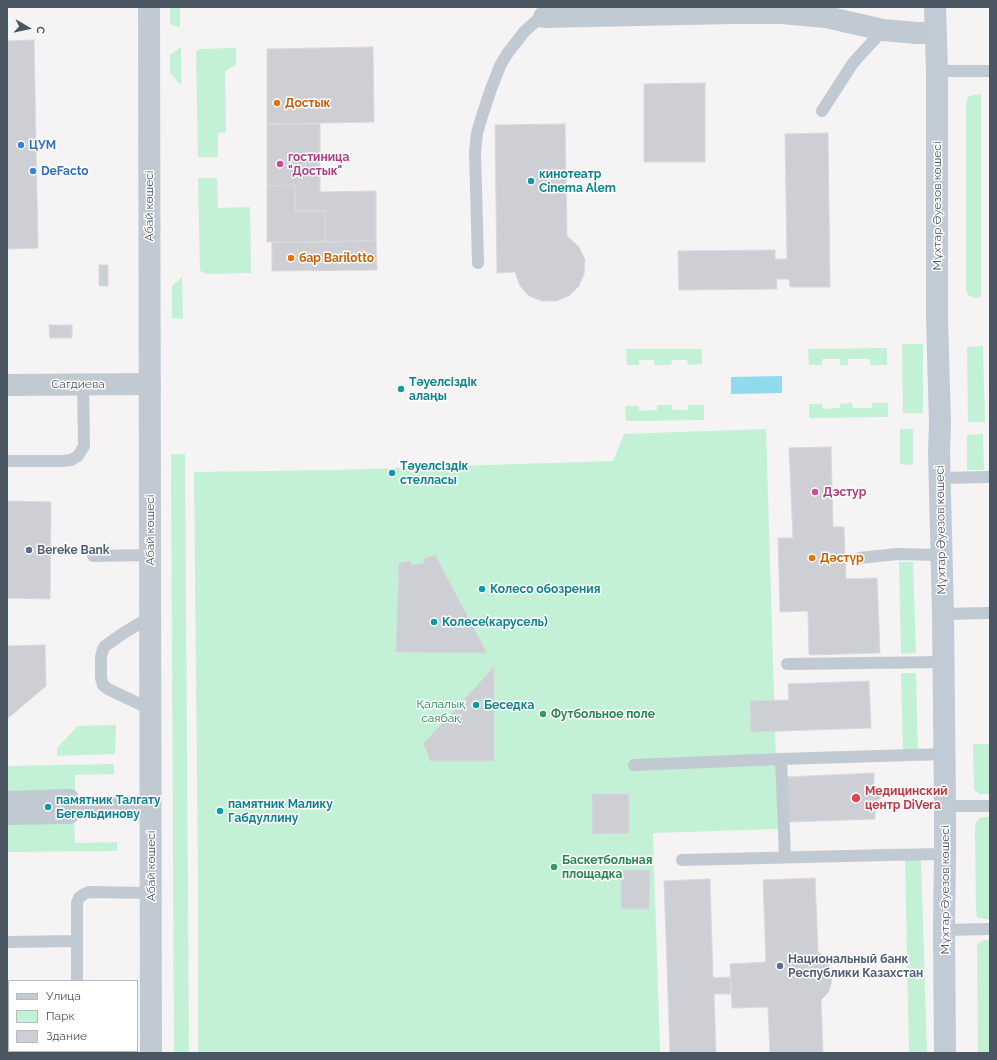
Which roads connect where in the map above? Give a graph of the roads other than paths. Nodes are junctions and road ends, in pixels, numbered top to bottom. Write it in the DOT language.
graph roads {
  1 [pos="149,7"];
  2 [pos="935,7"];
  3 [pos="544,17"];
  4 [pos="883,30"];
  5 [pos="936,33"];
  6 [pos="937,71"];
  7 [pos="990,72"];
  8 [pos="822,111"];
  9 [pos="478,263"];
  10 [pos="83,384"];
  11 [pos="150,384"];
  12 [pos="7,385"];
  13 [pos="7,461"];
  14 [pos="990,477"];
  15 [pos="940,478"];
  16 [pos="150,555"];
  17 [pos="941,555"];
  18 [pos="93,556"];
  19 [pos="859,558"];
  20 [pos="990,613"];
  21 [pos="943,614"];
  22 [pos="150,617"];
  23 [pos="943,662"];
  24 [pos="787,664"];
  25 [pos="150,709"];
  26 [pos="944,754"];
  27 [pos="781,759"];
  28 [pos="634,765"];
  29 [pos="7,800"];
  30 [pos="70,805"];
  31 [pos="151,805"];
  32 [pos="945,806"];
  33 [pos="990,806"];
  34 [pos="7,816"];
  35 [pos="945,854"];
  36 [pos="785,857"];
  37 [pos="682,860"];
  38 [pos="151,893"];
  39 [pos="990,929"];
  40 [pos="944,930"];
  41 [pos="76,941"];
  42 [pos="7,942"];
  43 [pos="77,980"];
  44 [pos="151,1053"];
  45 [pos="945,1053"];
  1 -- 11 [label="street, Абай көшесі"];
  2 -- 5 [label="main road, Мұхтар Әуезов көшесі"];
  3 -- 4 [label="street"];
  3 -- 9 [label="lane"];
  4 -- 5 [label="street"];
  4 -- 8 [label="lane"];
  5 -- 6 [label="main road, Мұхтар Әуезов көшесі"];
  6 -- 7 [label="lane"];
  6 -- 15 [label="main road, Мұхтар Әуезов көшесі"];
  10 -- 11 [label="street, Сагдиева"];
  10 -- 12 [label="street, Сагдиева"];
  10 -- 13 [label="lane"];
  11 -- 16 [label="street, Абай көшесі"];
  14 -- 15 [label="lane"];
  15 -- 17 [label="main road, Мұхтар Әуезов көшесі"];
  16 -- 18 [label="lane"];
  16 -- 22 [label="street, Абай көшесі"];
  17 -- 19 [label="lane"];
  17 -- 21 [label="main road, Мұхтар Әуезов көшесі"];
  20 -- 21 [label="lane"];
  21 -- 23 [label="main road, Мұхтар Әуезов көшесі"];
  22 -- 25 [label="street, Абай көшесі"];
  22 -- 25 [label="lane"];
  23 -- 24 [label="lane"];
  23 -- 26 [label="main road, Мұхтар Әуезов көшесі"];
  25 -- 31 [label="street, Абай көшесі"];
  26 -- 27 [label="lane"];
  26 -- 32 [label="main road, Мұхтар Әуезов көшесі"];
  27 -- 28 [label="lane"];
  27 -- 36 [label="lane"];
  29 -- 30 [label="street"];
  30 -- 31 [label="street"];
  30 -- 34 [label="street"];
  31 -- 38 [label="street, Абай көшесі"];
  32 -- 33 [label="lane"];
  32 -- 35 [label="main road, Мұхтар Әуезов көшесі"];
  35 -- 36 [label="lane"];
  35 -- 40 [label="main road, Мұхтар Әуезов көшесі"];
  36 -- 37 [label="lane"];
  38 -- 41 [label="lane"];
  38 -- 44 [label="street, Абай көшесі"];
  39 -- 40 [label="lane"];
  40 -- 45 [label="main road, Мұхтар Әуезов көшесі"];
  41 -- 42 [label="lane"];
  41 -- 43 [label="lane"];
}
